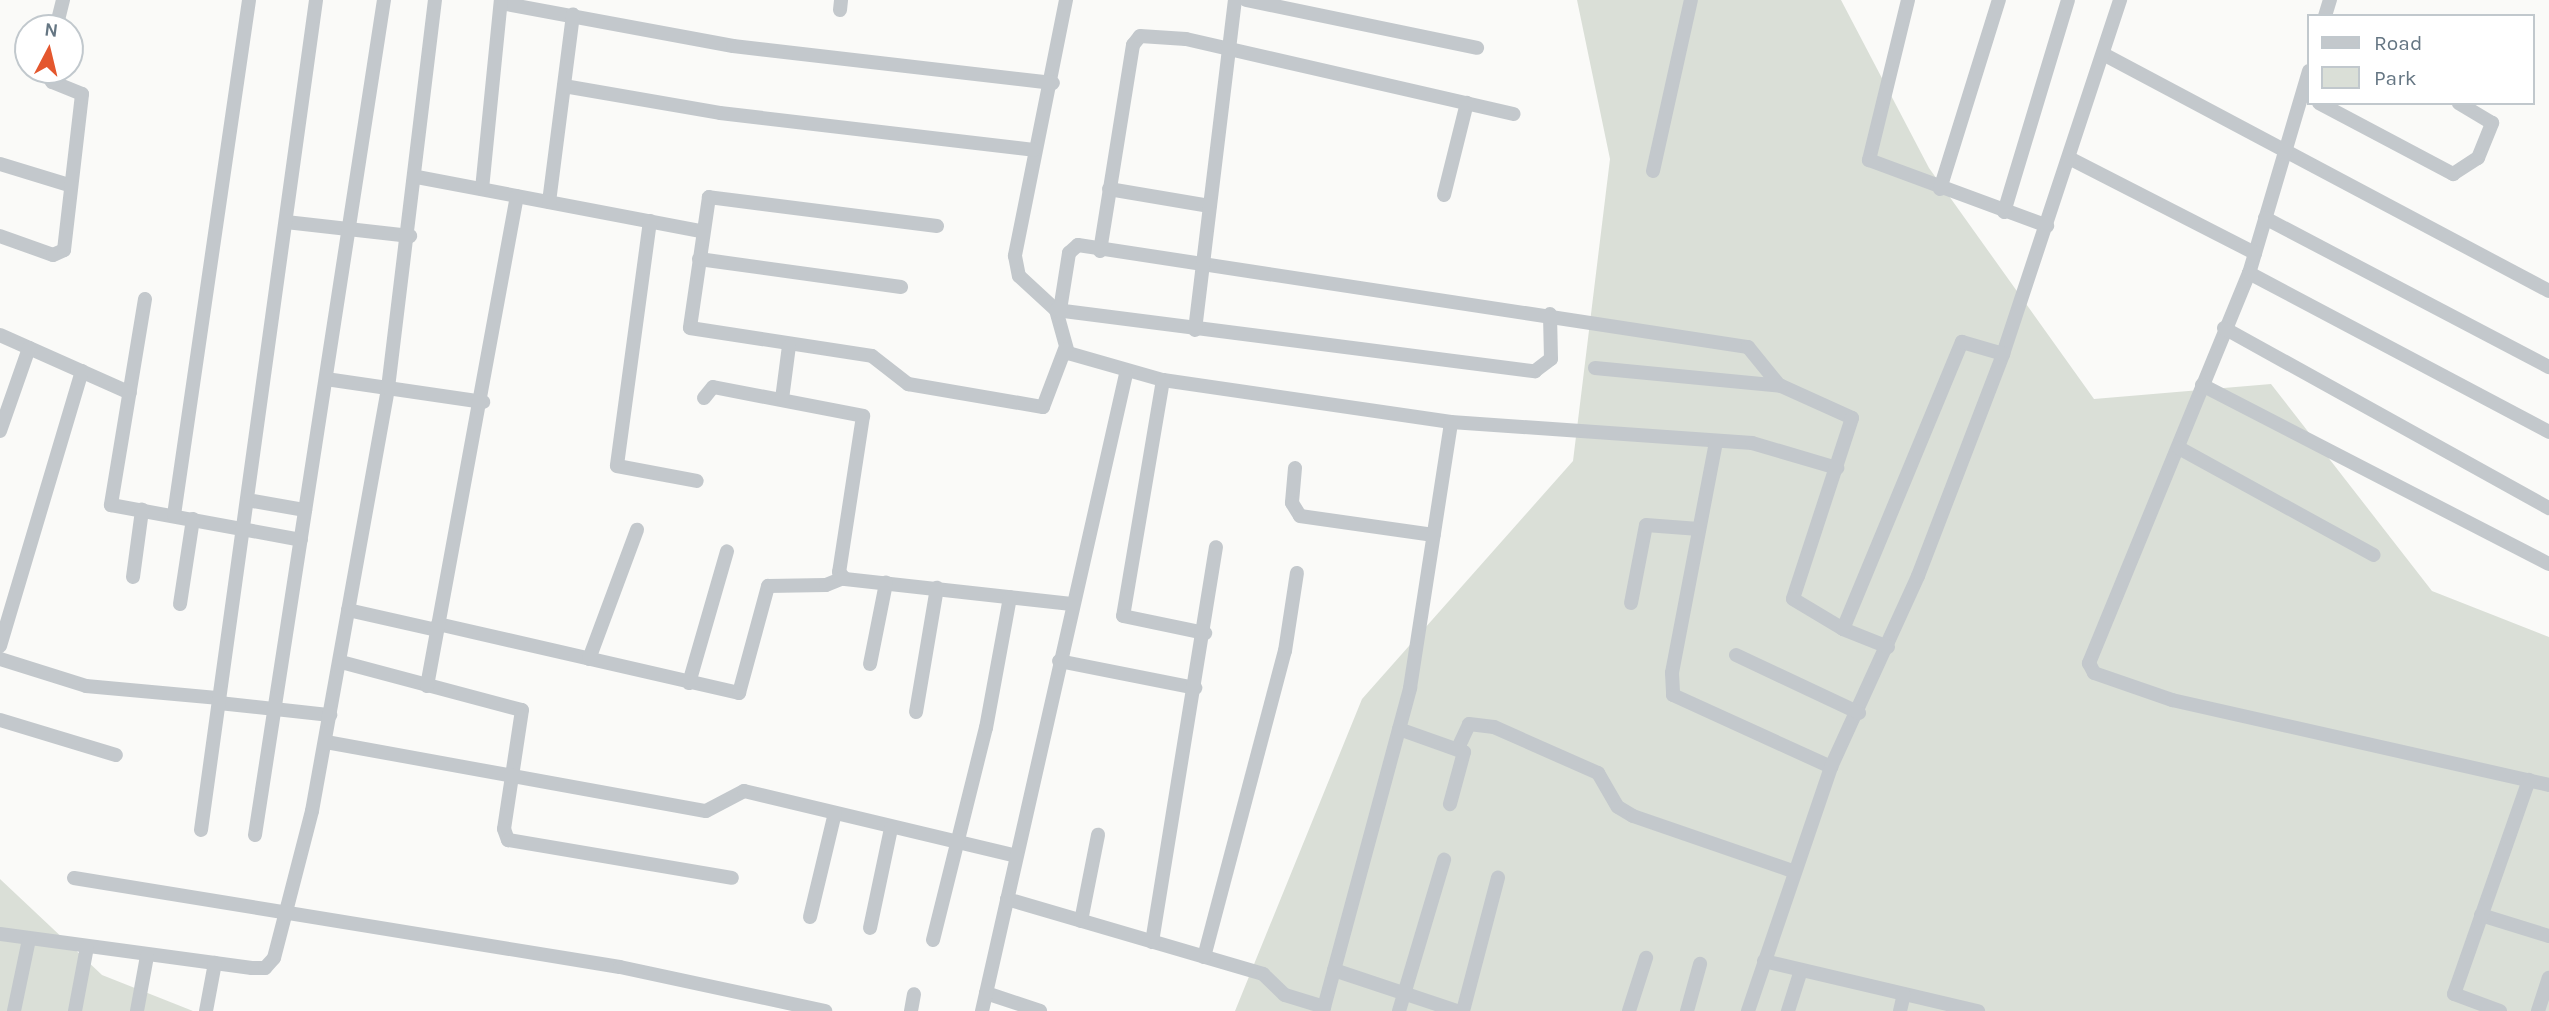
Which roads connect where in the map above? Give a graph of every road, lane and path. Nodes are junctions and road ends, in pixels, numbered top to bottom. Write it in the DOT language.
graph roads {
  1 [pos="249,0"];
  2 [pos="316,0"];
  3 [pos="384,0"];
  4 [pos="435,0"];
  5 [pos="1066,0"];
  6 [pos="1235,0"];
  7 [pos="1246,0"];
  8 [pos="1691,0"];
  9 [pos="1908,0"];
  10 [pos="1999,0"];
  11 [pos="2068,0"];
  12 [pos="2120,0"];
  13 [pos="501,2"];
  14 [pos="573,15"];
  15 [pos="1477,48"];
  16 [pos="1229,50"];
  17 [pos="2105,55"];
  18 [pos="1053,83"];
  19 [pos="57,84"];
  20 [pos="564,86"];
  21 [pos="2306,97"];
  22 [pos="1467,103"];
  23 [pos="2323,105"];
  24 [pos="2462,105"];
  25 [pos="1514,114"];
  26 [pos="1034,150"];
  27 [pos="2290,151"];
  28 [pos="2069,158"];
  29 [pos="0,164"];
  30 [pos="1653,171"];
  31 [pos="417,177"];
  32 [pos="69,185"];
  33 [pos="482,189"];
  34 [pos="1109,189"];
  35 [pos="1940,189"];
  36 [pos="1444,195"];
  37 [pos="517,196"];
  38 [pos="549,202"];
  39 [pos="1210,206"];
  40 [pos="2004,212"];
  41 [pos="2265,218"];
  42 [pos="650,221"];
  43 [pos="286,222"];
  44 [pos="937,226"];
  45 [pos="2047,226"];
  46 [pos="349,229"];
  47 [pos="701,231"];
  48 [pos="0,236"];
  49 [pos="410,236"];
  50 [pos="1100,251"];
  51 [pos="2255,253"];
  52 [pos="698,259"];
  53 [pos="1203,268"];
  54 [pos="2249,273"];
  55 [pos="901,287"];
  56 [pos="2549,291"];
  57 [pos="145,299"];
  58 [pos="1058,310"];
  59 [pos="1550,314"];
  60 [pos="2224,328"];
  61 [pos="1195,330"];
  62 [pos="0,335"];
  63 [pos="789,346"];
  64 [pos="29,348"];
  65 [pos="1065,349"];
  66 [pos="2003,355"];
  67 [pos="2549,367"];
  68 [pos="1595,368"];
  69 [pos="82,371"];
  70 [pos="1126,374"];
  71 [pos="326,379"];
  72 [pos="1163,380"];
  73 [pos="2202,385"];
  74 [pos="1782,386"];
  75 [pos="388,388"];
  76 [pos="130,393"];
  77 [pos="705,398"];
  78 [pos="782,399"];
  79 [pos="483,402"];
  80 [pos="1451,422"];
  81 [pos="0,431"];
  82 [pos="2549,432"];
  83 [pos="1716,442"];
  84 [pos="2179,448"];
  85 [pos="1295,468"];
  86 [pos="1837,468"];
  87 [pos="697,481"];
  88 [pos="247,500"];
  89 [pos="2549,508"];
  90 [pos="142,510"];
  91 [pos="305,510"];
  92 [pos="174,515"];
  93 [pos="193,519"];
  94 [pos="243,528"];
  95 [pos="1699,529"];
  96 [pos="637,530"];
  97 [pos="1433,535"];
  98 [pos="300,540"];
  99 [pos="1216,547"];
  100 [pos="727,551"];
  101 [pos="2374,555"];
  102 [pos="2549,564"];
  103 [pos="1297,573"];
  104 [pos="133,577"];
  105 [pos="843,578"];
  106 [pos="886,583"];
  107 [pos="937,588"];
  108 [pos="1010,597"];
  109 [pos="1631,603"];
  110 [pos="180,604"];
  111 [pos="1072,604"];
  112 [pos="348,610"];
  113 [pos="437,627"];
  114 [pos="1843,629"];
  115 [pos="1205,633"];
  116 [pos="0,643"];
  117 [pos="1888,647"];
  118 [pos="1736,655"];
  119 [pos="0,659"];
  120 [pos="589,659"];
  121 [pos="1059,661"];
  122 [pos="341,662"];
  123 [pos="870,664"];
  124 [pos="689,683"];
  125 [pos="427,686"];
  126 [pos="1195,688"];
  127 [pos="219,701"];
  128 [pos="274,709"];
  129 [pos="916,712"];
  130 [pos="1859,713"];
  131 [pos="330,715"];
  132 [pos="0,720"];
  133 [pos="1399,729"];
  134 [pos="326,743"];
  135 [pos="1458,747"];
  136 [pos="116,755"];
  137 [pos="1831,767"];
  138 [pos="517,776"];
  139 [pos="2529,780"];
  140 [pos="2549,785"];
  141 [pos="1450,804"];
  142 [pos="835,813"];
  143 [pos="891,828"];
  144 [pos="201,830"];
  145 [pos="255,835"];
  146 [pos="1098,835"];
  147 [pos="956,844"];
  148 [pos="1016,856"];
  149 [pos="1444,860"];
  150 [pos="1793,871"];
  151 [pos="74,878"];
  152 [pos="732,878"];
  153 [pos="1498,878"];
  154 [pos="1007,899"];
  155 [pos="286,911"];
  156 [pos="2481,915"];
  157 [pos="810,917"];
  158 [pos="1081,921"];
  159 [pos="870,928"];
  160 [pos="0,934"];
  161 [pos="2549,936"];
  162 [pos="29,939"];
  163 [pos="933,940"];
  164 [pos="1152,942"];
  165 [pos="87,947"];
  166 [pos="147,956"];
  167 [pos="1204,957"];
  168 [pos="1646,958"];
  169 [pos="1764,961"];
  170 [pos="215,963"];
  171 [pos="1700,964"];
  172 [pos="1334,970"];
  173 [pos="1801,970"];
  174 [pos="2549,978"];
  175 [pos="986,993"];
  176 [pos="1403,993"];
  177 [pos="914,994"];
  178 [pos="1904,994"];
  179 [pos="1324,1009"];
  180 [pos="1968,1010"];
  181 [pos="14,1011"];
  182 [pos="75,1011"];
  183 [pos="137,1011"];
  184 [pos="206,1011"];
  185 [pos="825,1011"];
  186 [pos="911,1011"];
  187 [pos="982,1011"];
  188 [pos="1040,1011"];
  189 [pos="1399,1011"];
  190 [pos="1457,1011"];
  191 [pos="1463,1011"];
  192 [pos="1629,1011"];
  193 [pos="1687,1011"];
  194 [pos="1748,1011"];
  195 [pos="1788,1011"];
  196 [pos="1899,1011"];
  197 [pos="2500,1011"];
  198 [pos="2538,1011"];
  1 -- 92 [label="street"];
  2 -- 43 [label="street"];
  3 -- 46 [label="street"];
  4 -- 31 [label="street"];
  5 -- 18 [label="street"];
  6 -- 16 [label="street"];
  7 -- 15 [label="street"];
  8 -- 30 [label="street"];
  9 -- 35 [label="street"];
  10 -- 35 [label="street"];
  11 -- 40 [label="street"];
  12 -- 17 [label="street"];
  13 -- 14 [label="street"];
  13 -- 33 [label="street"];
  14 -- 18 [label="street"];
  14 -- 20 [label="street"];
  16 -- 22 [label="street"];
  16 -- 34 [label="street"];
  16 -- 39 [label="street"];
  17 -- 27 [label="street"];
  17 -- 28 [label="street"];
  18 -- 26 [label="street"];
  19 -- 32 [label="street"];
  20 -- 26 [label="street"];
  20 -- 38 [label="street"];
  21 -- 27 [label="street"];
  22 -- 25 [label="street"];
  22 -- 36 [label="street"];
  23 -- 24 [label="street"];
  26 -- 58 [label="street"];
  27 -- 41 [label="street"];
  27 -- 56 [label="street"];
  28 -- 45 [label="street"];
  28 -- 51 [label="street"];
  29 -- 32 [label="street"];
  31 -- 33 [label="street"];
  31 -- 49 [label="street"];
  32 -- 48 [label="street"];
  33 -- 37 [label="street"];
  34 -- 39 [label="street"];
  34 -- 50 [label="street"];
  35 -- 40 [label="street"];
  37 -- 38 [label="street"];
  37 -- 79 [label="street"];
  38 -- 42 [label="street"];
  39 -- 53 [label="street"];
  40 -- 45 [label="street"];
  41 -- 51 [label="street"];
  41 -- 67 [label="street"];
  42 -- 47 [label="street"];
  42 -- 87 [label="street"];
  43 -- 46 [label="street"];
  43 -- 88 [label="street"];
  44 -- 47 [label="street"];
  45 -- 66 [label="street"];
  46 -- 49 [label="street"];
  46 -- 71 [label="street"];
  47 -- 52 [label="street"];
  49 -- 75 [label="street"];
  50 -- 53 [label="street"];
  50 -- 58 [label="street"];
  51 -- 54 [label="street"];
  52 -- 55 [label="street"];
  52 -- 63 [label="street"];
  53 -- 59 [label="street"];
  53 -- 61 [label="street"];
  54 -- 60 [label="street"];
  54 -- 82 [label="street"];
  57 -- 76 [label="street"];
  58 -- 61 [label="street"];
  58 -- 65 [label="street"];
  59 -- 61 [label="street"];
  59 -- 74 [label="street"];
  60 -- 73 [label="street"];
  60 -- 89 [label="street"];
  62 -- 64 [label="street"];
  63 -- 65 [label="street"];
  63 -- 78 [label="street"];
  64 -- 69 [label="street"];
  64 -- 81 [label="street"];
  65 -- 70 [label="street"];
  66 -- 114 [label="street"];
  66 -- 117 [label="street"];
  68 -- 74 [label="street"];
  69 -- 76 [label="street"];
  69 -- 116 [label="street"];
  70 -- 72 [label="street"];
  70 -- 111 [label="street"];
  71 -- 75 [label="street"];
  71 -- 91 [label="street"];
  72 -- 80 [label="street"];
  72 -- 115 [label="street"];
  73 -- 84 [label="street"];
  73 -- 102 [label="street"];
  74 -- 86 [label="street"];
  75 -- 79 [label="street"];
  75 -- 112 [label="street"];
  76 -- 90 [label="street"];
  77 -- 78 [label="street"];
  78 -- 105 [label="street"];
  79 -- 113 [label="street"];
  80 -- 83 [label="street"];
  80 -- 97 [label="street"];
  83 -- 86 [label="street"];
  83 -- 95 [label="street"];
  84 -- 101 [label="street"];
  84 -- 139 [label="street"];
  85 -- 97 [label="street"];
  86 -- 114 [label="street"];
  88 -- 91 [label="street"];
  88 -- 94 [label="street"];
  90 -- 92 [label="street"];
  90 -- 104 [label="street"];
  91 -- 98 [label="street"];
  92 -- 93 [label="street"];
  93 -- 94 [label="street"];
  93 -- 110 [label="street"];
  94 -- 98 [label="street"];
  94 -- 127 [label="street"];
  95 -- 109 [label="street"];
  95 -- 137 [label="street"];
  96 -- 120 [label="street"];
  97 -- 133 [label="street"];
  98 -- 128 [label="street"];
  99 -- 115 [label="street"];
  100 -- 124 [label="street"];
  103 -- 167 [label="street"];
  105 -- 106 [label="street"];
  105 -- 124 [label="street"];
  106 -- 107 [label="street"];
  106 -- 123 [label="street"];
  107 -- 108 [label="street"];
  107 -- 129 [label="street"];
  108 -- 111 [label="street"];
  108 -- 147 [label="street"];
  111 -- 121 [label="street"];
  112 -- 113 [label="street"];
  112 -- 122 [label="street"];
  113 -- 120 [label="street"];
  113 -- 125 [label="street"];
  114 -- 117 [label="street"];
  115 -- 126 [label="street"];
  117 -- 130 [label="street"];
  118 -- 130 [label="street"];
  119 -- 127 [label="street"];
  120 -- 124 [label="street"];
  121 -- 126 [label="street"];
  121 -- 148 [label="street"];
  122 -- 125 [label="street"];
  122 -- 131 [label="street"];
  125 -- 138 [label="street"];
  126 -- 164 [label="street"];
  127 -- 128 [label="street"];
  127 -- 144 [label="street"];
  128 -- 131 [label="street"];
  128 -- 145 [label="street"];
  130 -- 137 [label="street"];
  131 -- 134 [label="street"];
  132 -- 136 [label="street"];
  133 -- 135 [label="street"];
  133 -- 172 [label="street"];
  134 -- 138 [label="street"];
  134 -- 155 [label="street"];
  135 -- 141 [label="street"];
  135 -- 150 [label="street"];
  137 -- 150 [label="street"];
  138 -- 142 [label="street"];
  138 -- 152 [label="street"];
  139 -- 140 [label="street"];
  139 -- 156 [label="street"];
  142 -- 143 [label="street"];
  142 -- 157 [label="street"];
  143 -- 147 [label="street"];
  143 -- 159 [label="street"];
  146 -- 158 [label="street"];
  147 -- 148 [label="street"];
  147 -- 163 [label="street"];
  148 -- 154 [label="street"];
  149 -- 176 [label="street"];
  150 -- 169 [label="street"];
  151 -- 155 [label="street"];
  153 -- 191 [label="street"];
  154 -- 158 [label="street"];
  154 -- 175 [label="street"];
  155 -- 170 [label="street"];
  155 -- 185 [label="street"];
  156 -- 161 [label="street"];
  156 -- 197 [label="street"];
  158 -- 164 [label="street"];
  160 -- 162 [label="street"];
  162 -- 165 [label="street"];
  162 -- 181 [label="street"];
  164 -- 167 [label="street"];
  165 -- 166 [label="street"];
  165 -- 182 [label="street"];
  166 -- 170 [label="street"];
  166 -- 183 [label="street"];
  167 -- 179 [label="street"];
  168 -- 192 [label="street"];
  169 -- 173 [label="street"];
  169 -- 194 [label="street"];
  170 -- 184 [label="street"];
  171 -- 193 [label="street"];
  172 -- 176 [label="street"];
  172 -- 179 [label="street"];
  173 -- 178 [label="street"];
  173 -- 195 [label="street"];
  174 -- 198 [label="street"];
  175 -- 187 [label="street"];
  175 -- 188 [label="street"];
  176 -- 189 [label="street"];
  176 -- 190 [label="street"];
  177 -- 186 [label="street"];
  178 -- 180 [label="street"];
  178 -- 196 [label="street"];
}
